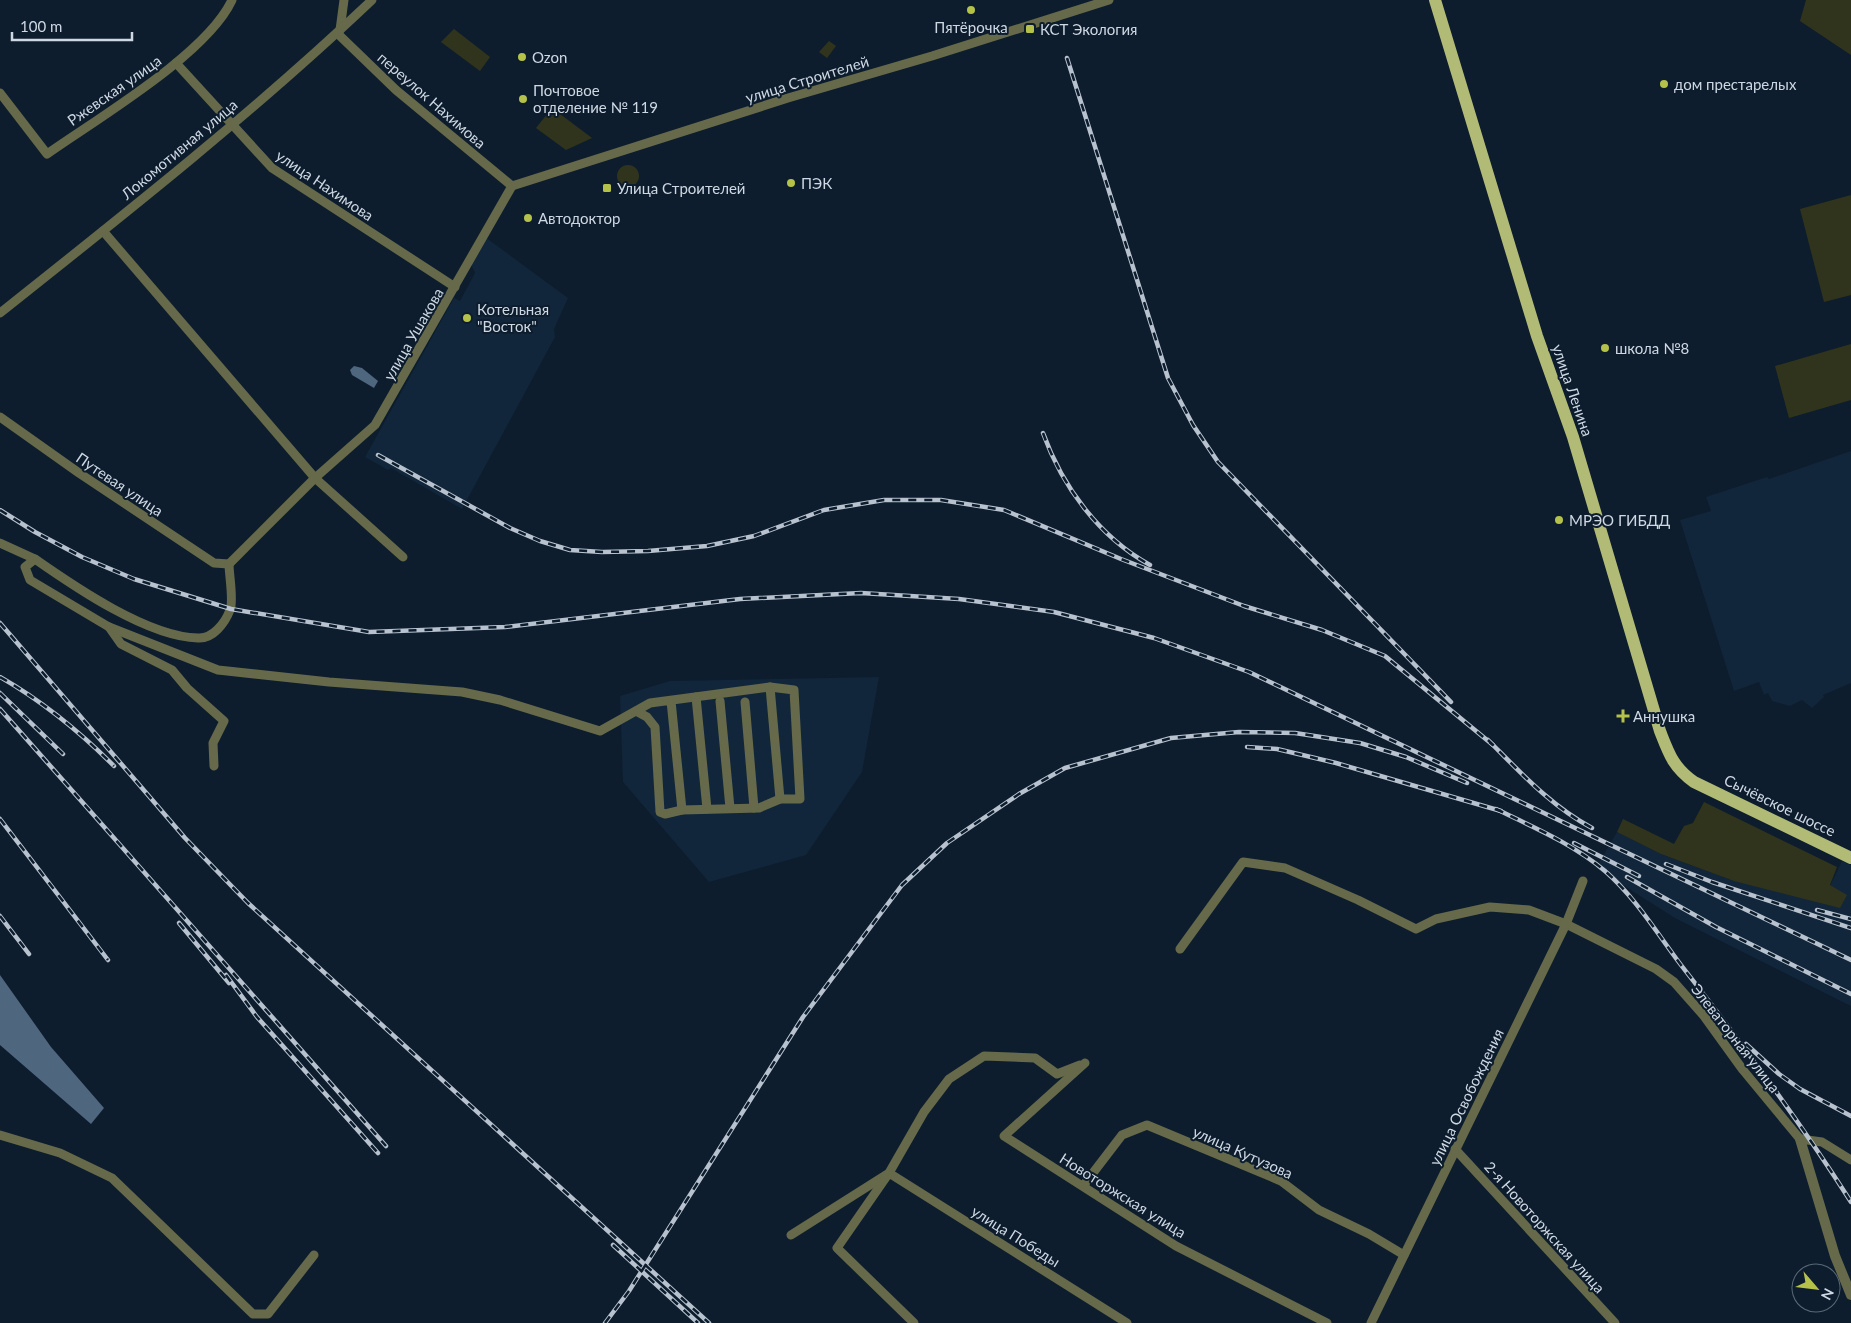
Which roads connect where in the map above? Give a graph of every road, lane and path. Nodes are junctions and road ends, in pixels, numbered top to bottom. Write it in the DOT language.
graph roads {
  1 [pos="232,0"];
  2 [pos="344,0"];
  3 [pos="372,0"];
  4 [pos="1109,0"];
  5 [pos="1435,0"];
  6 [pos="339,31"];
  7 [pos="176,63"];
  8 [pos="2,100"];
  9 [pos="231,124"];
  10 [pos="512,186"];
  11 [pos="103,231"];
  12 [pos="455,287"];
  13 [pos="0,313"];
  14 [pos="0,417"];
  15 [pos="314,478"];
  16 [pos="0,543"];
  17 [pos="403,557"];
  18 [pos="35,559"];
  19 [pos="229,564"];
  20 [pos="109,627"];
  21 [pos="770,687"];
  22 [pos="696,697"];
  23 [pos="671,701"];
  24 [pos="720,701"];
  25 [pos="745,702"];
  26 [pos="636,711"];
  27 [pos="214,766"];
  28 [pos="1694,782"];
  29 [pos="780,800"];
  30 [pos="730,808"];
  31 [pos="754,808"];
  32 [pos="707,809"];
  33 [pos="682,810"];
  34 [pos="1851,858"];
  35 [pos="1583,881"];
  36 [pos="1566,924"];
  37 [pos="1180,949"];
  38 [pos="0,1135"];
  39 [pos="1800,1139"];
  40 [pos="1456,1149"];
  41 [pos="1851,1160"];
  42 [pos="889,1173"];
  43 [pos="1083,1186"];
  44 [pos="791,1235"];
  45 [pos="314,1255"];
  46 [pos="1404,1255"];
  47 [pos="1851,1295"];
  48 [pos="914,1323"];
  49 [pos="1127,1323"];
  50 [pos="1326,1323"];
  51 [pos="1371,1323"];
  52 [pos="1615,1323"];
  1 -- 7 [label="street, Ржевская улица"];
  2 -- 6 [label="street"];
  3 -- 6 [label="street, Локомотивная улица"];
  4 -- 10 [label="street, улица Строителей"];
  5 -- 28 [label="main road, улица Ленина"];
  6 -- 9 [label="street, Локомотивная улица"];
  6 -- 10 [label="street, переулок Нахимова"];
  7 -- 8 [label="street, Ржевская улица"];
  7 -- 9 [label="street, улица Нахимова"];
  9 -- 11 [label="street, Локомотивная улица"];
  9 -- 12 [label="street, улица Нахимова"];
  10 -- 12 [label="street, улица Ушакова"];
  11 -- 13 [label="street, Локомотивная улица"];
  11 -- 15 [label="street"];
  12 -- 15 [label="street, улица Ушакова"];
  14 -- 19 [label="street, Путевая улица"];
  15 -- 17 [label="street"];
  15 -- 19 [label="street, улица Ушакова"];
  16 -- 18 [label="street"];
  18 -- 19 [label="street"];
  18 -- 20 [label="street"];
  20 -- 26 [label="street"];
  20 -- 27 [label="street"];
  21 -- 22 [label="street"];
  21 -- 29 [label="street"];
  21 -- 29 [label="street"];
  22 -- 23 [label="street"];
  22 -- 32 [label="street"];
  23 -- 26 [label="street"];
  23 -- 33 [label="street"];
  24 -- 30 [label="street"];
  25 -- 31 [label="street"];
  26 -- 33 [label="street"];
  28 -- 34 [label="main road, Сычёвское шоссе"];
  29 -- 31 [label="street"];
  30 -- 31 [label="street"];
  30 -- 32 [label="street"];
  32 -- 33 [label="street"];
  35 -- 36 [label="street, улица Освобождения"];
  36 -- 37 [label="street, Элеваторная улица"];
  36 -- 39 [label="street, Элеваторная улица"];
  36 -- 40 [label="street, улица Освобождения"];
  38 -- 45 [label="street"];
  39 -- 41 [label="street"];
  39 -- 47 [label="street"];
  40 -- 46 [label="street, улица Освобождения"];
  40 -- 52 [label="street, 2-я Новоторжская улица"];
  42 -- 43 [label="street, Новоторжская улица"];
  42 -- 44 [label="street"];
  42 -- 48 [label="street"];
  42 -- 49 [label="street, улица Победы"];
  43 -- 46 [label="street, улица Кутузова"];
  43 -- 50 [label="street, Новоторжская улица"];
  46 -- 51 [label="street, улица Освобождения"];
}
